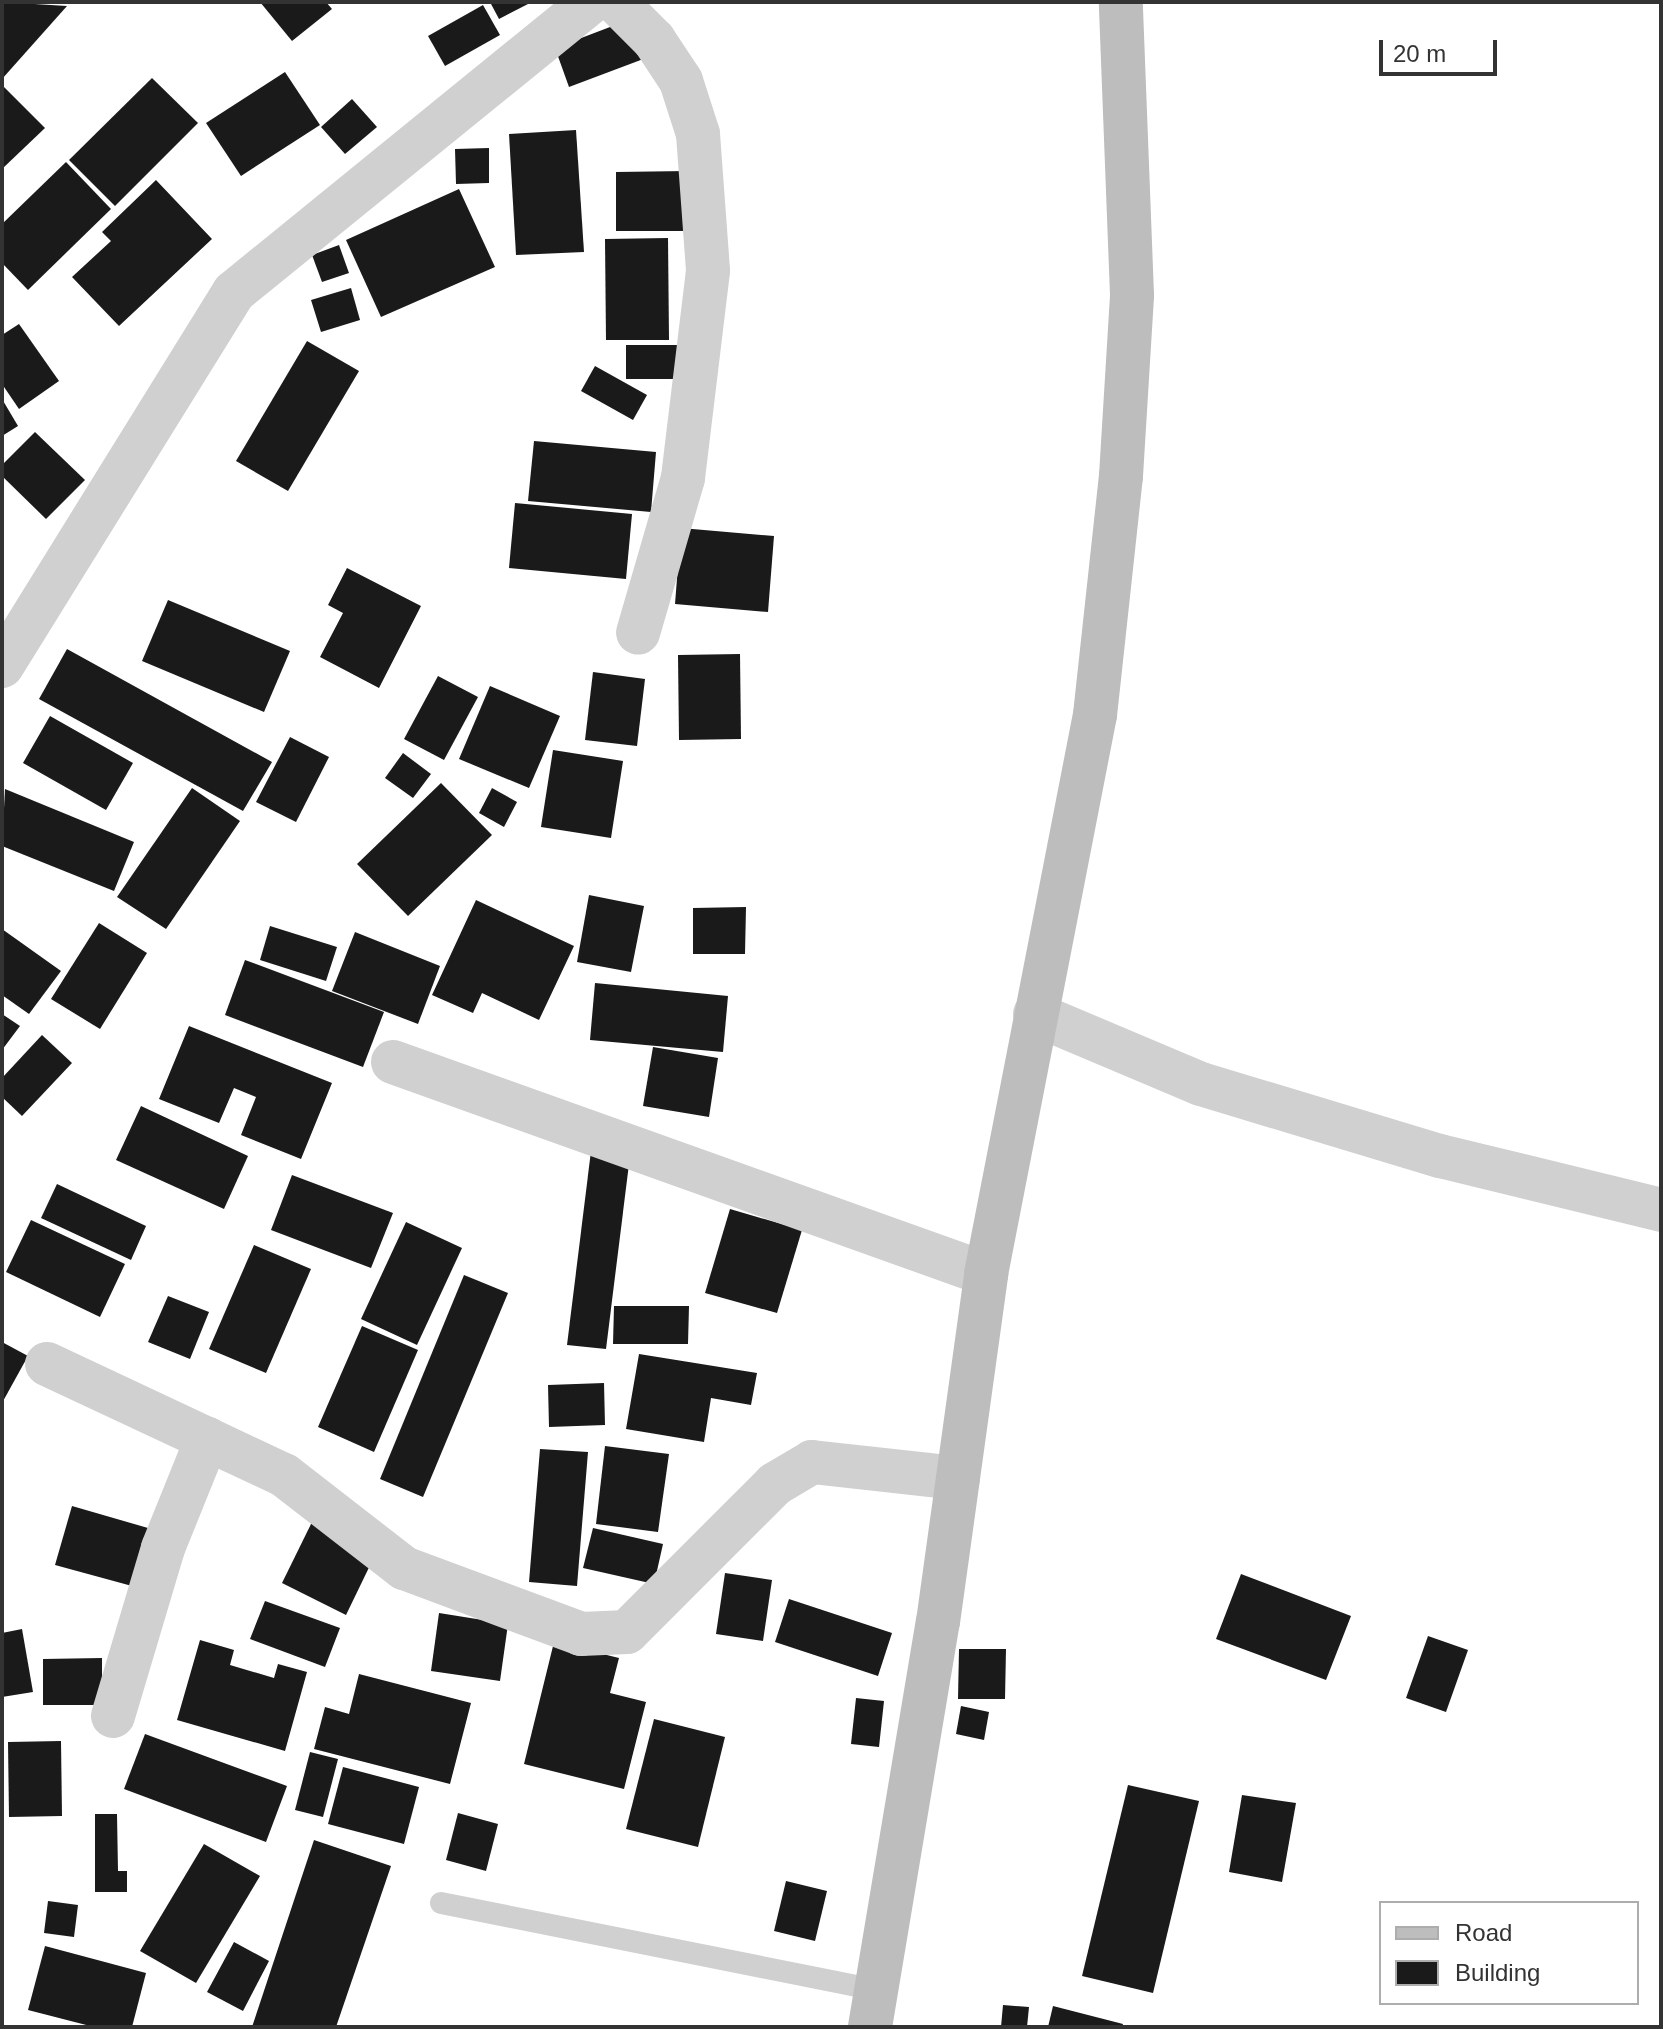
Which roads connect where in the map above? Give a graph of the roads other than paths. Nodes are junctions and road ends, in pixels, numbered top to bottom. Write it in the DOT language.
graph roads {
  1 [pos="591,2"];
  2 [pos="616,2"];
  3 [pos="1121,2"];
  4 [pos="638,633"];
  5 [pos="2,666"];
  6 [pos="1035,1014"];
  7 [pos="393,1062"];
  8 [pos="1661,1210"];
  9 [pos="986,1274"];
  10 [pos="47,1364"];
  11 [pos="207,1439"];
  12 [pos="958,1478"];
  13 [pos="113,1716"];
  14 [pos="441,1903"];
  15 [pos="872,2009"];
  1 -- 5 [label="street"];
  2 -- 4 [label="street"];
  3 -- 6 [label="street"];
  6 -- 8 [label="street"];
  6 -- 9 [label="street"];
  7 -- 9 [label="street"];
  9 -- 12 [label="street"];
  10 -- 11 [label="street"];
  11 -- 12 [label="street"];
  11 -- 13 [label="street"];
  12 -- 15 [label="street"];
  14 -- 15 [label="lane"];
}
